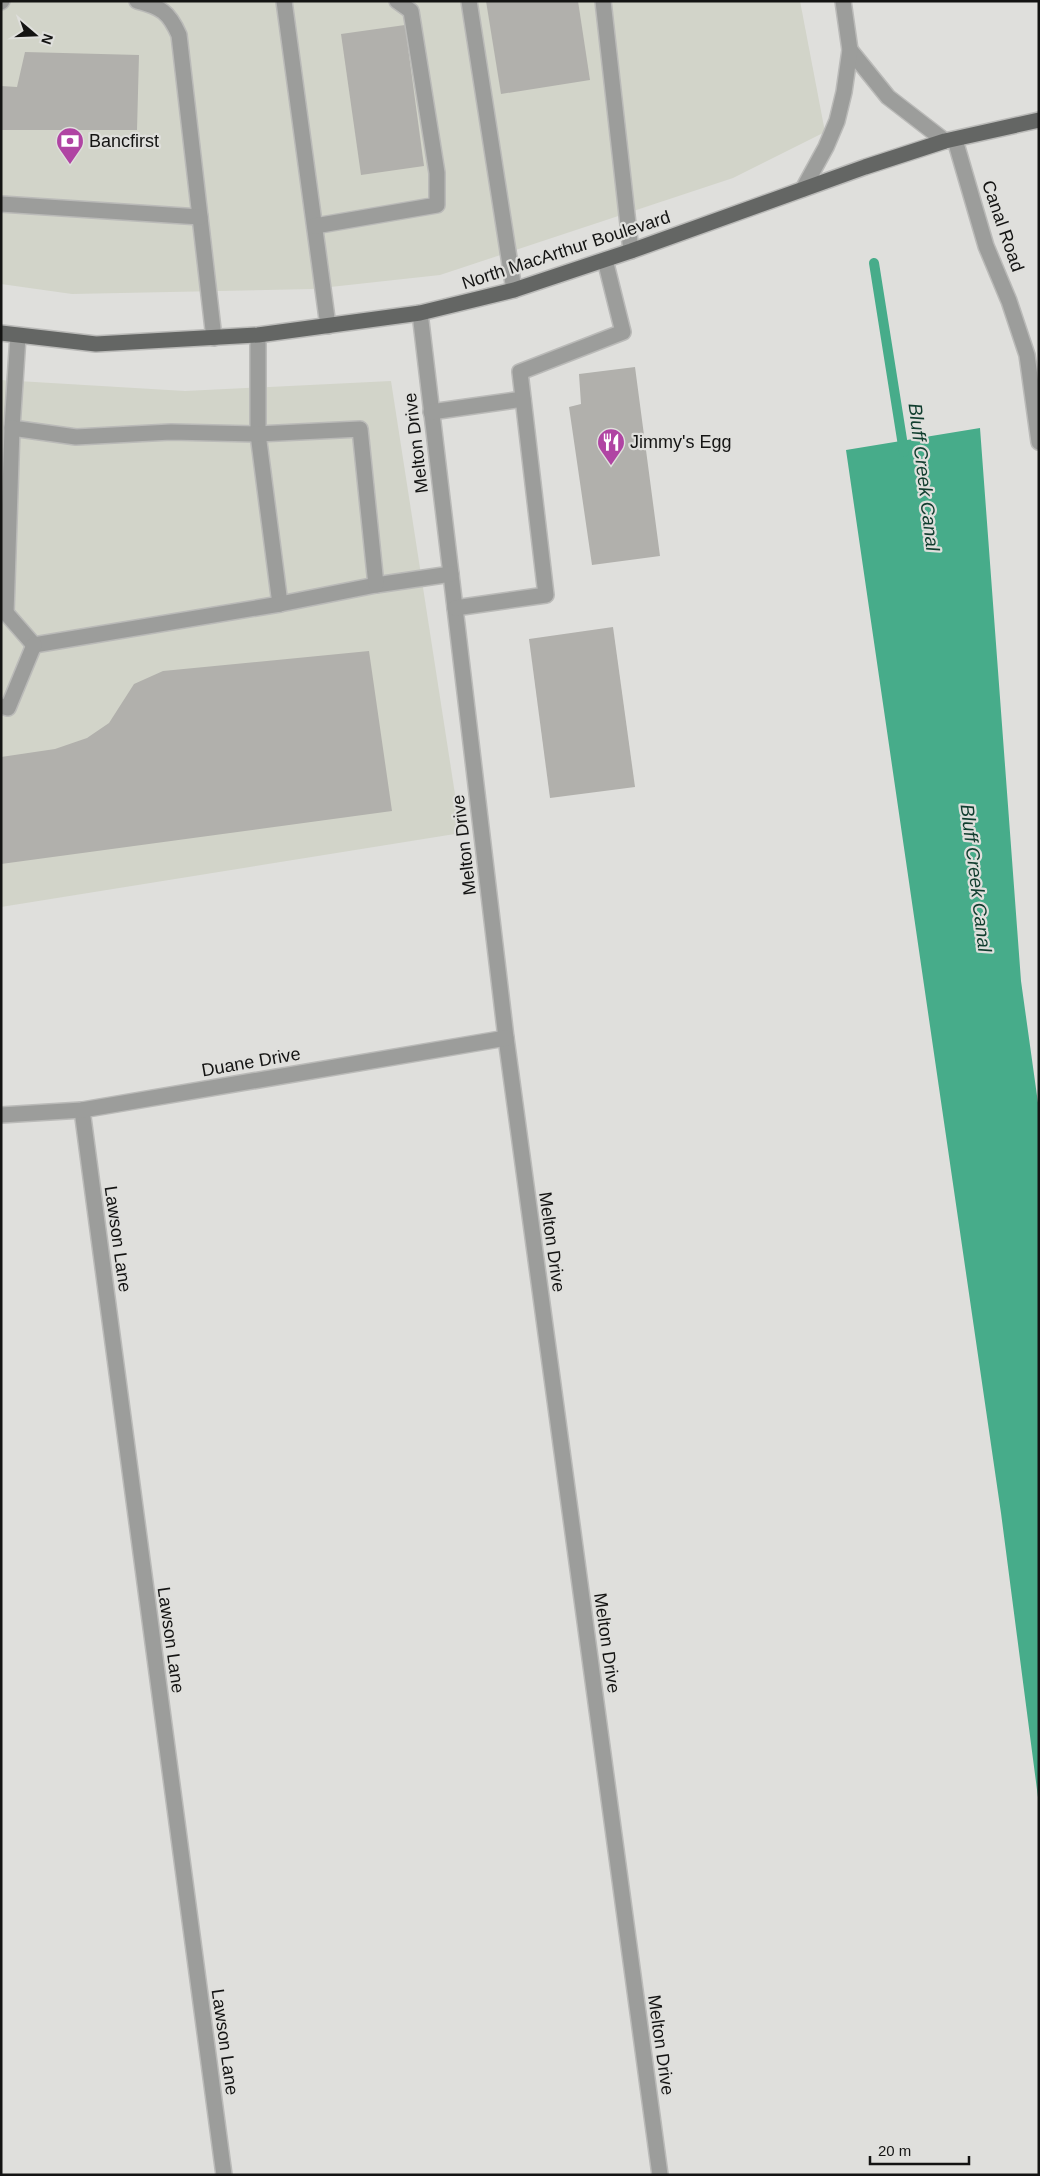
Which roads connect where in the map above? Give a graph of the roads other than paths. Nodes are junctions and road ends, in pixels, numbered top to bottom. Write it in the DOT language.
graph roads {
  1 [pos="137,1"];
  2 [pos="284,1"];
  3 [pos="397,1"];
  4 [pos="469,1"];
  5 [pos="603,1"];
  6 [pos="843,1"];
  7 [pos="850,50"];
  8 [pos="1039,120"];
  9 [pos="950,140"];
  10 [pos="803,189"];
  11 [pos="1,204"];
  12 [pos="200,217"];
  13 [pos="315,226"];
  14 [pos="631,251"];
  15 [pos="604,260"];
  16 [pos="514,290"];
  17 [pos="420,313"];
  18 [pos="328,326"];
  19 [pos="1,333"];
  20 [pos="258,335"];
  21 [pos="18,336"];
  22 [pos="214,338"];
  23 [pos="523,399"];
  24 [pos="431,412"];
  25 [pos="12,428"];
  26 [pos="258,434"];
  27 [pos="1039,442"];
  28 [pos="6,467"];
  29 [pos="451,574"];
  30 [pos="376,585"];
  31 [pos="280,604"];
  32 [pos="455,608"];
  33 [pos="4,612"];
  34 [pos="34,645"];
  35 [pos="1,706"];
  36 [pos="506,1038"];
  37 [pos="82,1110"];
  38 [pos="1,1115"];
  39 [pos="224,2175"];
  40 [pos="660,2175"];
  1 -- 12 [label="street"];
  2 -- 13 [label="street"];
  3 -- 13 [label="street"];
  4 -- 16 [label="street"];
  5 -- 14 [label="street"];
  6 -- 7 [label="street"];
  7 -- 9 [label="street"];
  7 -- 10 [label="street"];
  8 -- 9 [label="main road, North MacArthur Boulevard"];
  9 -- 10 [label="main road, North MacArthur Boulevard"];
  9 -- 27 [label="street, Canal Road"];
  10 -- 14 [label="main road, North MacArthur Boulevard"];
  11 -- 12 [label="street"];
  12 -- 22 [label="street"];
  13 -- 18 [label="street"];
  14 -- 15 [label="main road, North MacArthur Boulevard"];
  15 -- 16 [label="main road, North MacArthur Boulevard"];
  15 -- 23 [label="street"];
  16 -- 17 [label="main road, North MacArthur Boulevard"];
  17 -- 18 [label="main road, North MacArthur Boulevard"];
  17 -- 24 [label="street, Melton Drive"];
  18 -- 20 [label="main road, North MacArthur Boulevard"];
  19 -- 21 [label="main road, North MacArthur Boulevard"];
  20 -- 22 [label="main road, North MacArthur Boulevard"];
  20 -- 26 [label="street"];
  21 -- 22 [label="main road, North MacArthur Boulevard"];
  21 -- 25 [label="street"];
  23 -- 24 [label="street"];
  23 -- 32 [label="street"];
  24 -- 29 [label="street, Melton Drive"];
  25 -- 26 [label="street"];
  25 -- 28 [label="street"];
  26 -- 30 [label="street"];
  26 -- 31 [label="street"];
  28 -- 33 [label="street"];
  29 -- 30 [label="street"];
  29 -- 32 [label="street, Melton Drive"];
  30 -- 31 [label="street"];
  31 -- 34 [label="street"];
  32 -- 36 [label="street, Melton Drive"];
  33 -- 34 [label="street"];
  34 -- 35 [label="street"];
  36 -- 37 [label="street, Duane Drive"];
  36 -- 40 [label="street, Melton Drive"];
  37 -- 38 [label="street, Duane Drive"];
  37 -- 39 [label="street, Lawson Lane"];
}
